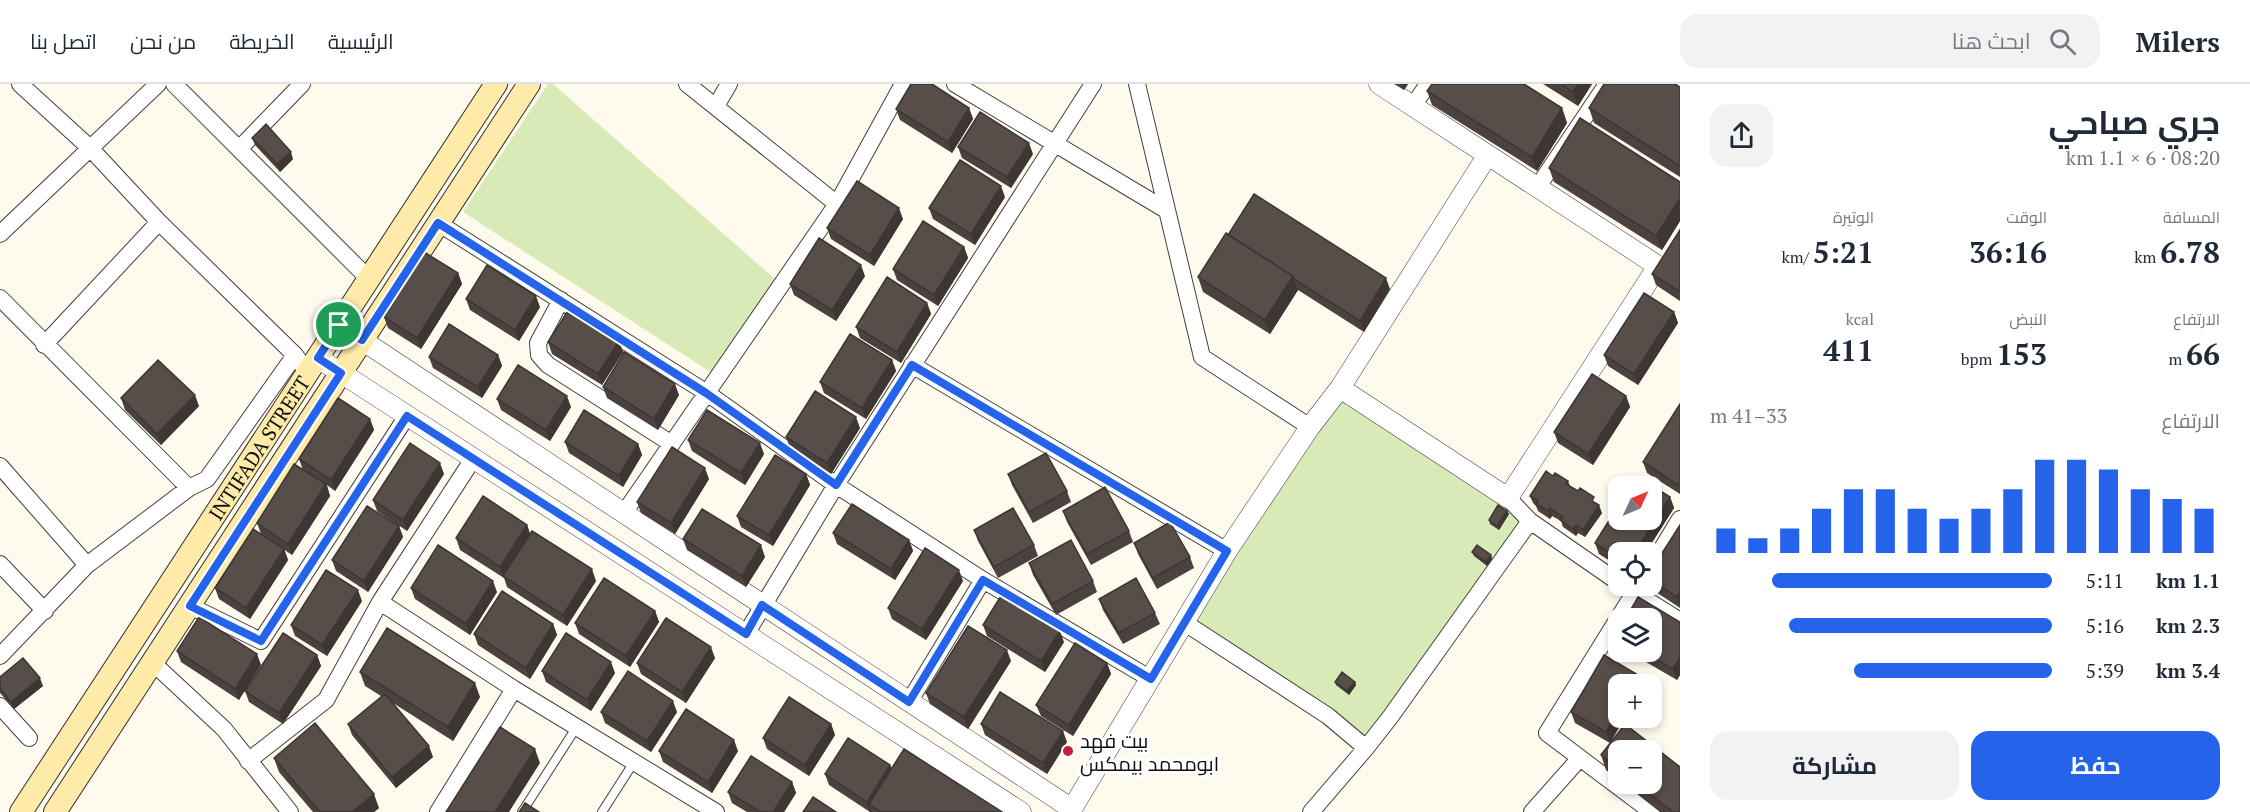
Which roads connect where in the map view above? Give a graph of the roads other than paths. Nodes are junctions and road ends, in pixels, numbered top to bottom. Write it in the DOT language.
graph roads {
  1 [pos="20,84"];
  2 [pos="158,84"];
  3 [pos="174,84"];
  4 [pos="302,84"];
  5 [pos="496,84"];
  6 [pos="529,84"];
  7 [pos="687,84"];
  8 [pos="729,84"];
  9 [pos="903,84"];
  10 [pos="955,84"];
  11 [pos="1093,84"];
  12 [pos="1137,84"];
  13 [pos="1379,84"];
  14 [pos="1428,84"];
  15 [pos="1607,84"];
  16 [pos="716,106"];
  17 [pos="1413,106"];
  18 [pos="1054,144"];
  19 [pos="90,148"];
  20 [pos="239,149"];
  21 [pos="1487,156"];
  22 [pos="1538,188"];
  23 [pos="837,204"];
  24 [pos="1166,210"];
  25 [pos="159,222"];
  26 [pos="438,223"];
  27 [pos="0,234"];
  28 [pos="369,279"];
  29 [pos="0,298"];
  30 [pos="561,300"];
  31 [pos="339,325"];
  32 [pos="362,340"];
  33 [pos="44,345"];
  34 [pos="307,362"];
  35 [pos="912,365"];
  36 [pos="341,373"];
  37 [pos="1340,388"];
  38 [pos="706,393"];
  39 [pos="407,416"];
  40 [pos="1310,427"];
  41 [pos="672,444"];
  42 [pos="473,459"];
  43 [pos="0,466"];
  44 [pos="836,485"];
  45 [pos="189,488"];
  46 [pos="1509,498"];
  47 [pos="624,513"];
  48 [pos="1680,519"];
  49 [pos="1530,521"];
  50 [pos="1662,549"];
  51 [pos="1227,551"];
  52 [pos="0,564"];
  53 [pos="87,565"];
  54 [pos="1608,575"];
  55 [pos="983,580"];
  56 [pos="1627,596"];
  57 [pos="1644,596"];
  58 [pos="380,602"];
  59 [pos="762,605"];
  60 [pos="190,606"];
  61 [pos="45,611"];
  62 [pos="1680,621"];
  63 [pos="1185,623"];
  64 [pos="746,634"];
  65 [pos="0,656"];
  66 [pos="153,663"];
  67 [pos="1151,679"];
  68 [pos="514,689"];
  69 [pos="909,702"];
  70 [pos="0,706"];
  71 [pos="576,728"];
  72 [pos="29,738"];
  73 [pos="1366,748"];
  74 [pos="1580,758"];
  75 [pos="248,761"];
  76 [pos="634,762"];
  77 [pos="1071,811"];
  78 [pos="21,812"];
  79 [pos="55,812"];
  80 [pos="290,812"];
  81 [pos="438,812"];
  82 [pos="522,812"];
  83 [pos="602,812"];
  84 [pos="716,812"];
  85 [pos="1021,812"];
  86 [pos="1311,812"];
  87 [pos="1532,812"];
  88 [pos="1652,812"];
  1 -- 19 [label="street"];
  2 -- 19 [label="street"];
  3 -- 20 [label="street"];
  4 -- 20 [label="street"];
  5 -- 28 [label="main road, INTIFADA STREET"];
  6 -- 26 [label="main road, INTIFADA STREET"];
  7 -- 16 [label="street"];
  8 -- 16 [label="street"];
  9 -- 23 [label="street"];
  10 -- 18 [label="street"];
  11 -- 18 [label="street"];
  12 -- 24 [label="street"];
  13 -- 17 [label="street"];
  14 -- 17 [label="street"];
  15 -- 22 [label="street"];
  16 -- 23 [label="street"];
  17 -- 21 [label="street"];
  18 -- 24 [label="street"];
  18 -- 35 [label="street"];
  19 -- 25 [label="street"];
  19 -- 27 [label="street"];
  20 -- 28 [label="street"];
  21 -- 22 [label="street"];
  21 -- 37 [label="street"];
  22 -- 46 [label="street"];
  23 -- 38 [label="street"];
  24 -- 40 [label="street"];
  25 -- 33 [label="street"];
  25 -- 34 [label="street"];
  26 -- 30 [label="street"];
  26 -- 32 [label="main road, INTIFADA STREET"];
  28 -- 31 [label="main road, INTIFADA STREET"];
  29 -- 33 [label="street"];
  30 -- 38 [label="street"];
  30 -- 41 [label="street"];
  31 -- 32 [label="street"];
  31 -- 34 [label="main road, INTIFADA STREET"];
  32 -- 36 [label="main road, INTIFADA STREET"];
  32 -- 47 [label="street"];
  33 -- 45 [label="street"];
  34 -- 36 [label="street"];
  34 -- 45 [label="street"];
  34 -- 78 [label="main road, INTIFADA STREET"];
  35 -- 44 [label="street"];
  35 -- 51 [label="street"];
  36 -- 39 [label="street"];
  36 -- 60 [label="main road, INTIFADA STREET"];
  37 -- 40 [label="street"];
  37 -- 46 [label="street"];
  38 -- 41 [label="street"];
  38 -- 44 [label="street"];
  39 -- 42 [label="street"];
  39 -- 60 [label="street"];
  40 -- 51 [label="street"];
  41 -- 47 [label="street"];
  42 -- 58 [label="street"];
  42 -- 64 [label="street"];
  43 -- 53 [label="street"];
  44 -- 55 [label="street"];
  44 -- 59 [label="street"];
  45 -- 53 [label="street"];
  46 -- 49 [label="street"];
  47 -- 59 [label="street"];
  48 -- 50 [label="street"];
  49 -- 54 [label="street"];
  49 -- 73 [label="street"];
  51 -- 63 [label="street"];
  52 -- 61 [label="street"];
  53 -- 61 [label="street"];
  55 -- 67 [label="street"];
  55 -- 69 [label="street"];
  56 -- 74 [label="street"];
  57 -- 62 [label="street"];
  58 -- 68 [label="street"];
  58 -- 75 [label="street"];
  59 -- 64 [label="street"];
  59 -- 69 [label="street"];
  60 -- 66 [label="main road, INTIFADA STREET"];
  61 -- 65 [label="street"];
  63 -- 67 [label="street"];
  63 -- 73 [label="street"];
  64 -- 85 [label="street"];
  66 -- 75 [label="street"];
  66 -- 79 [label="main road, INTIFADA STREET"];
  67 -- 77 [label="street"];
  68 -- 71 [label="street"];
  68 -- 81 [label="street"];
  69 -- 77 [label="street"];
  70 -- 72 [label="street"];
  71 -- 76 [label="street"];
  71 -- 82 [label="lane"];
  73 -- 86 [label="street"];
  74 -- 87 [label="street"];
  74 -- 88 [label="street"];
  75 -- 80 [label="street"];
  76 -- 83 [label="lane"];
  76 -- 84 [label="street"];
}
